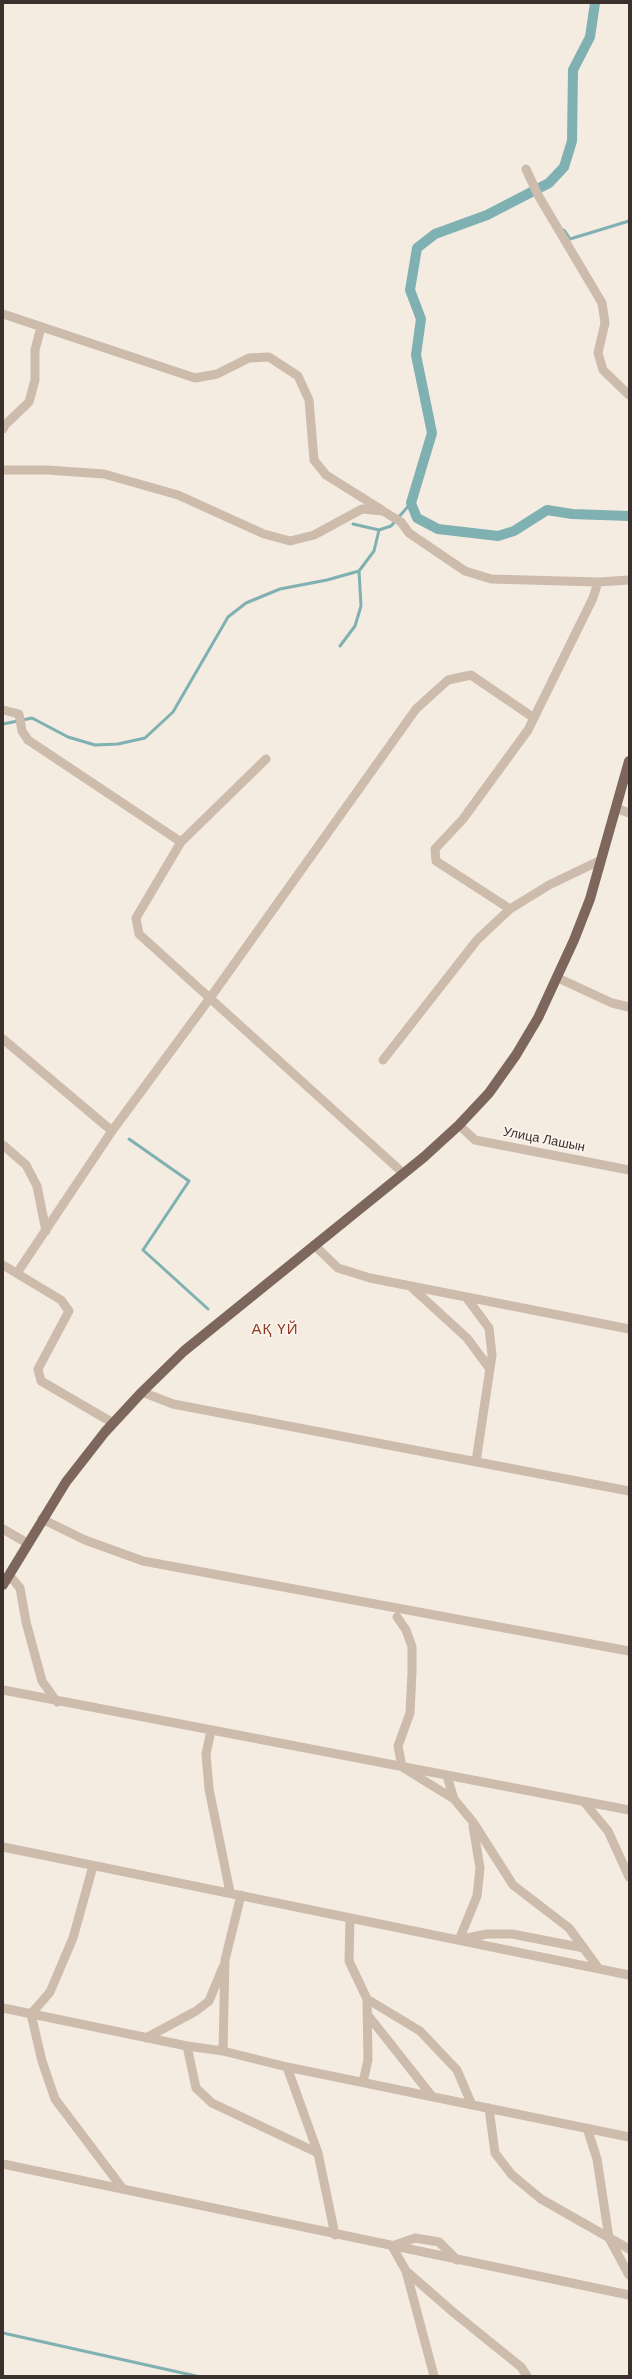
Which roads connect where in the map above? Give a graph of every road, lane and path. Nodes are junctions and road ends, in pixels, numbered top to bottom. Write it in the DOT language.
graph roads {
  1 [pos="526,169"];
  2 [pos="3,314"];
  3 [pos="41,327"];
  4 [pos="629,395"];
  5 [pos="3,429"];
  6 [pos="3,470"];
  7 [pos="383,511"];
  8 [pos="629,580"];
  9 [pos="598,582"];
  10 [pos="3,710"];
  11 [pos="534,718"];
  12 [pos="266,759"];
  13 [pos="629,761"];
  14 [pos="616,808"];
  15 [pos="629,813"];
  16 [pos="181,842"];
  17 [pos="601,860"];
  18 [pos="510,909"];
  19 [pos="558,978"];
  20 [pos="210,998"];
  21 [pos="629,1007"];
  22 [pos="3,1039"];
  23 [pos="383,1060"];
  24 [pos="459,1125"];
  25 [pos="112,1131"];
  26 [pos="3,1145"];
  27 [pos="629,1170"];
  28 [pos="403,1174"];
  29 [pos="46,1232"];
  30 [pos="314,1245"];
  31 [pos="3,1265"];
  32 [pos="16,1273"];
  33 [pos="410,1286"];
  34 [pos="466,1297"];
  35 [pos="629,1329"];
  36 [pos="490,1369"];
  37 [pos="142,1392"];
  38 [pos="113,1423"];
  39 [pos="476,1462"];
  40 [pos="629,1491"];
  41 [pos="42,1519"];
  42 [pos="3,1530"];
  43 [pos="27,1543"];
  44 [pos="9,1575"];
  45 [pos="3,1585"];
  46 [pos="397,1617"];
  47 [pos="629,1651"];
  48 [pos="3,1690"];
  49 [pos="57,1702"];
  50 [pos="211,1731"];
  51 [pos="402,1767"];
  52 [pos="447,1776"];
  53 [pos="454,1799"];
  54 [pos="584,1802"];
  55 [pos="629,1810"];
  56 [pos="473,1822"];
  57 [pos="3,1847"];
  58 [pos="93,1866"];
  59 [pos="629,1877"];
  60 [pos="230,1892"];
  61 [pos="240,1895"];
  62 [pos="350,1918"];
  63 [pos="459,1940"];
  64 [pos="584,1948"];
  65 [pos="225,1960"];
  66 [pos="599,1969"];
  67 [pos="629,1975"];
  68 [pos="366,1999"];
  69 [pos="3,2008"];
  70 [pos="31,2014"];
  71 [pos="367,2014"];
  72 [pos="146,2038"];
  73 [pos="187,2046"];
  74 [pos="223,2051"];
  75 [pos="287,2067"];
  76 [pos="363,2082"];
  77 [pos="431,2095"];
  78 [pos="472,2105"];
  79 [pos="488,2108"];
  80 [pos="587,2128"];
  81 [pos="629,2137"];
  82 [pos="318,2152"];
  83 [pos="3,2164"];
  84 [pos="124,2189"];
  85 [pos="336,2234"];
  86 [pos="609,2238"];
  87 [pos="392,2246"];
  88 [pos="629,2249"];
  89 [pos="457,2260"];
  90 [pos="406,2271"];
  91 [pos="629,2275"];
  92 [pos="629,2296"];
  93 [pos="434,2376"];
  94 [pos="527,2376"];
  1 -- 4 [label="street"];
  2 -- 3 [label="street"];
  3 -- 5 [label="street"];
  3 -- 7 [label="street"];
  6 -- 7 [label="street"];
  7 -- 9 [label="street"];
  8 -- 9 [label="street"];
  9 -- 11 [label="street"];
  10 -- 16 [label="street"];
  11 -- 18 [label="street"];
  11 -- 20 [label="street"];
  12 -- 16 [label="street"];
  13 -- 14 [label="main road"];
  14 -- 15 [label="street"];
  14 -- 17 [label="main road"];
  16 -- 20 [label="street"];
  17 -- 18 [label="street"];
  17 -- 19 [label="main road"];
  18 -- 23 [label="street"];
  19 -- 21 [label="street"];
  19 -- 24 [label="main road"];
  20 -- 25 [label="street"];
  20 -- 28 [label="street"];
  22 -- 25 [label="street"];
  24 -- 27 [label="street, Улица Лашын"];
  24 -- 28 [label="main road"];
  25 -- 29 [label="street"];
  26 -- 29 [label="street"];
  28 -- 30 [label="main road"];
  29 -- 32 [label="street"];
  30 -- 33 [label="street"];
  30 -- 37 [label="main road"];
  31 -- 32 [label="street"];
  32 -- 38 [label="street"];
  33 -- 34 [label="street"];
  33 -- 36 [label="street"];
  34 -- 35 [label="street"];
  34 -- 36 [label="street"];
  36 -- 39 [label="street"];
  37 -- 38 [label="main road"];
  37 -- 39 [label="street"];
  38 -- 41 [label="main road"];
  39 -- 40 [label="street"];
  41 -- 43 [label="main road"];
  41 -- 47 [label="street"];
  42 -- 43 [label="street"];
  43 -- 44 [label="main road"];
  44 -- 45 [label="main road"];
  44 -- 49 [label="street"];
  46 -- 51 [label="street"];
  48 -- 49 [label="street"];
  49 -- 50 [label="street"];
  50 -- 51 [label="street"];
  50 -- 60 [label="street"];
  51 -- 52 [label="street"];
  51 -- 53 [label="street"];
  52 -- 53 [label="street"];
  52 -- 54 [label="street"];
  53 -- 56 [label="street"];
  54 -- 55 [label="street"];
  54 -- 59 [label="street"];
  56 -- 63 [label="street"];
  56 -- 64 [label="street"];
  57 -- 58 [label="street"];
  58 -- 60 [label="street"];
  58 -- 70 [label="street"];
  60 -- 61 [label="street"];
  61 -- 62 [label="street"];
  61 -- 65 [label="street"];
  62 -- 63 [label="street"];
  62 -- 68 [label="street"];
  63 -- 64 [label="street"];
  63 -- 66 [label="street"];
  64 -- 66 [label="street"];
  65 -- 72 [label="street"];
  65 -- 74 [label="street"];
  66 -- 67 [label="street"];
  68 -- 71 [label="street"];
  68 -- 78 [label="street"];
  69 -- 70 [label="street"];
  70 -- 72 [label="street"];
  70 -- 84 [label="street"];
  71 -- 76 [label="street"];
  71 -- 77 [label="street"];
  72 -- 73 [label="street"];
  73 -- 74 [label="street"];
  73 -- 82 [label="street"];
  74 -- 75 [label="street"];
  75 -- 76 [label="street"];
  75 -- 82 [label="street"];
  76 -- 77 [label="street"];
  77 -- 78 [label="street"];
  78 -- 79 [label="street"];
  79 -- 80 [label="street"];
  79 -- 86 [label="street"];
  80 -- 81 [label="street"];
  80 -- 86 [label="street"];
  82 -- 85 [label="street"];
  83 -- 84 [label="street"];
  84 -- 85 [label="street"];
  85 -- 87 [label="street"];
  86 -- 88 [label="street"];
  86 -- 91 [label="street"];
  87 -- 89 [label="street"];
  87 -- 89 [label="street"];
  87 -- 90 [label="street"];
  89 -- 92 [label="street"];
  90 -- 93 [label="street"];
  90 -- 94 [label="street"];
}
